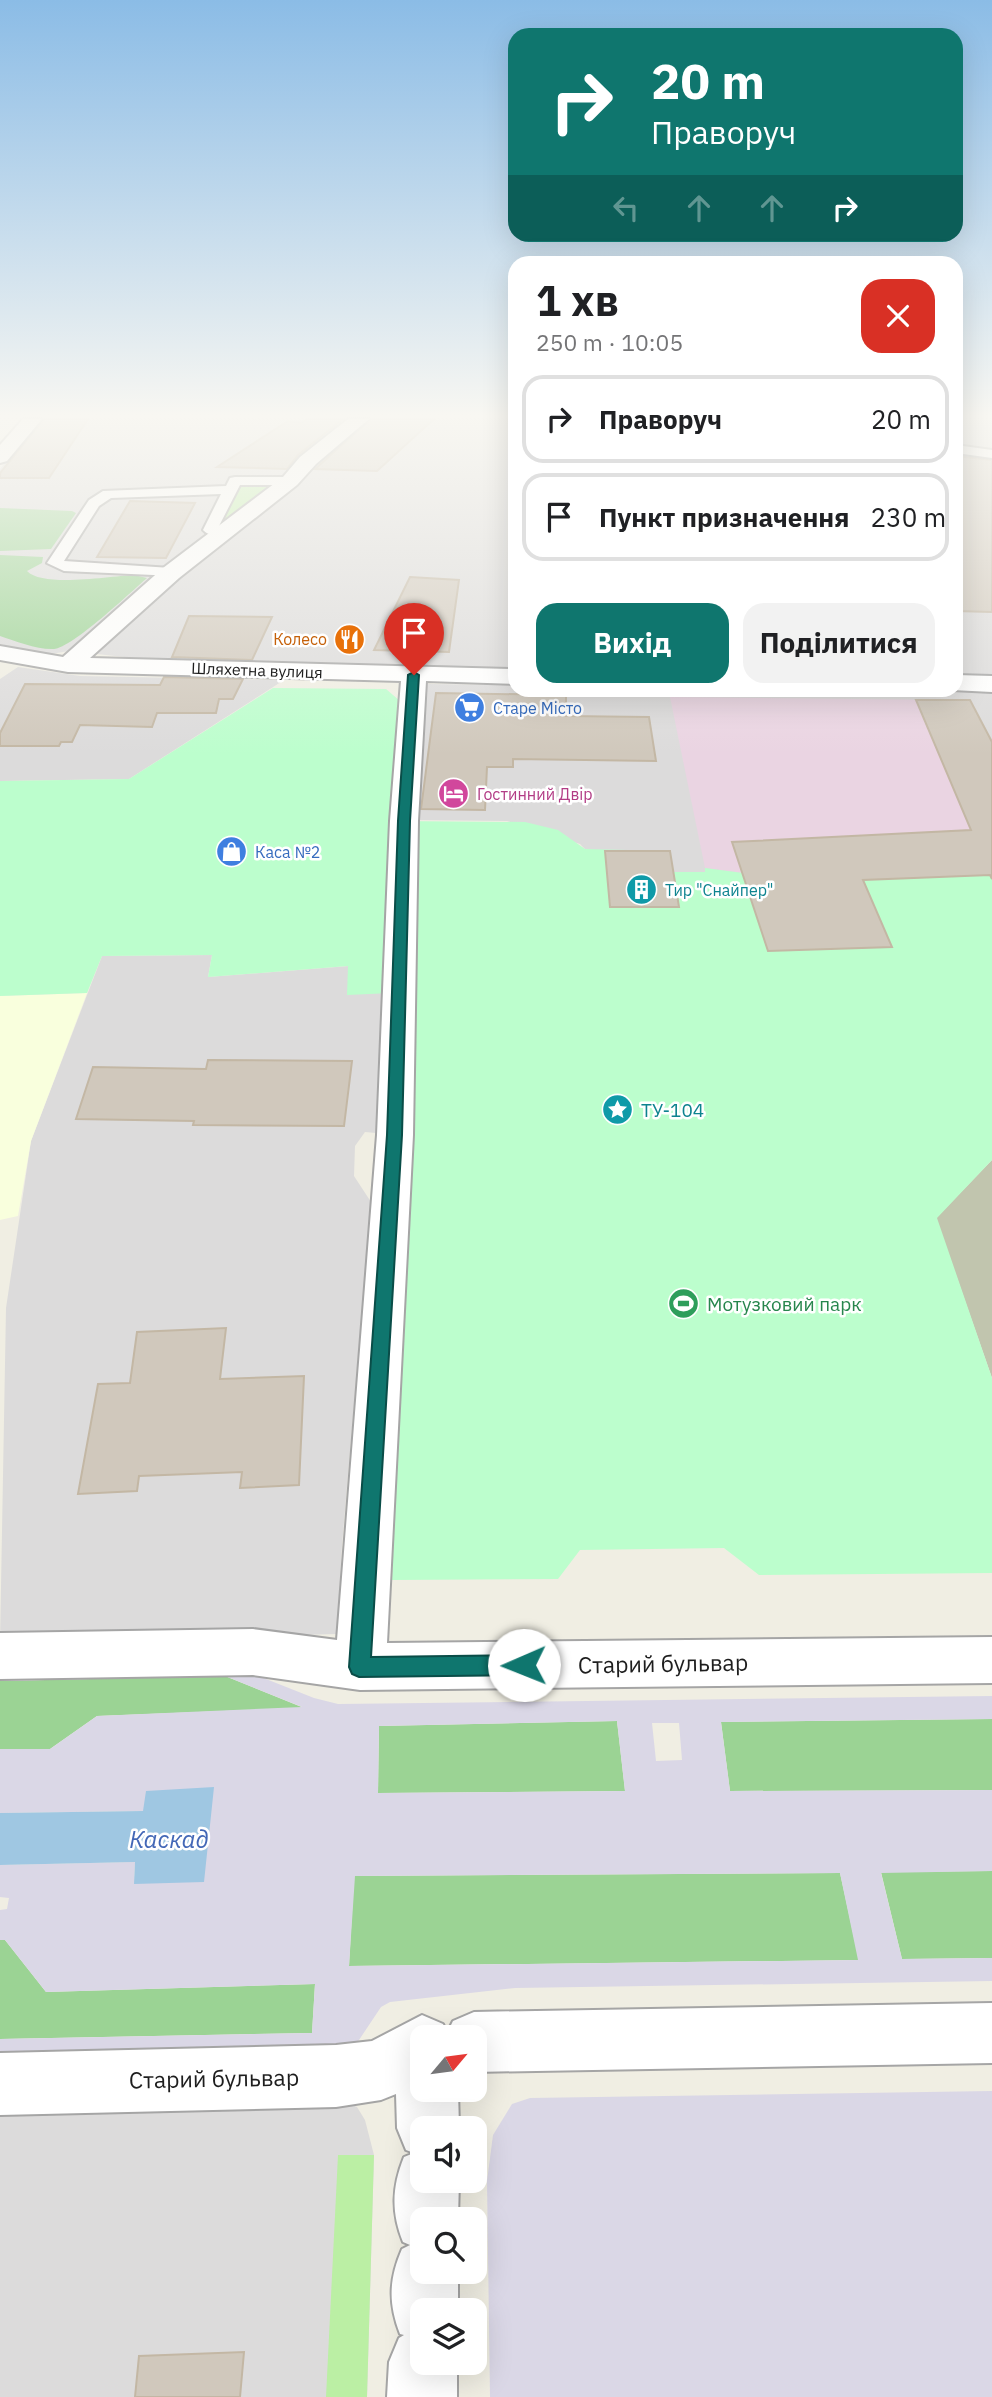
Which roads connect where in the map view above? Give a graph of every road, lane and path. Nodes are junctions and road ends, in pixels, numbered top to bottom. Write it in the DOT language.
graph roads {
  1 [pos="76,531"];
  2 [pos="225,531"];
  3 [pos="171,573"];
  4 [pos="0,653"];
  5 [pos="68,666"];
  6 [pos="414,675"];
  7 [pos="508,676"];
  8 [pos="963,683"];
  9 [pos="992,684"];
  10 [pos="0,1656"];
  11 [pos="992,1660"];
  12 [pos="359,1667"];
  13 [pos="992,2033"];
  14 [pos="487,2042"];
  15 [pos="410,2052"];
  16 [pos="0,2084"];
  17 [pos="423,2375"];
  18 [pos="422,2397"];
  1 -- 3 [label="lane"];
  2 -- 3 [label="street"];
  3 -- 5 [label="street"];
  4 -- 5 [label="street, Шляхетна вулиця"];
  5 -- 6 [label="street, Шляхетна вулиця"];
  6 -- 7 [label="street, Шляхетна вулиця"];
  6 -- 12 [label="street"];
  8 -- 9 [label="street"];
  10 -- 12 [label="street, Старий бульвар"];
  11 -- 12 [label="street, Старий бульвар"];
  13 -- 14 [label="street"];
  15 -- 16 [label="street, Старий бульвар"];
  17 -- 18 [label="street"];
}
